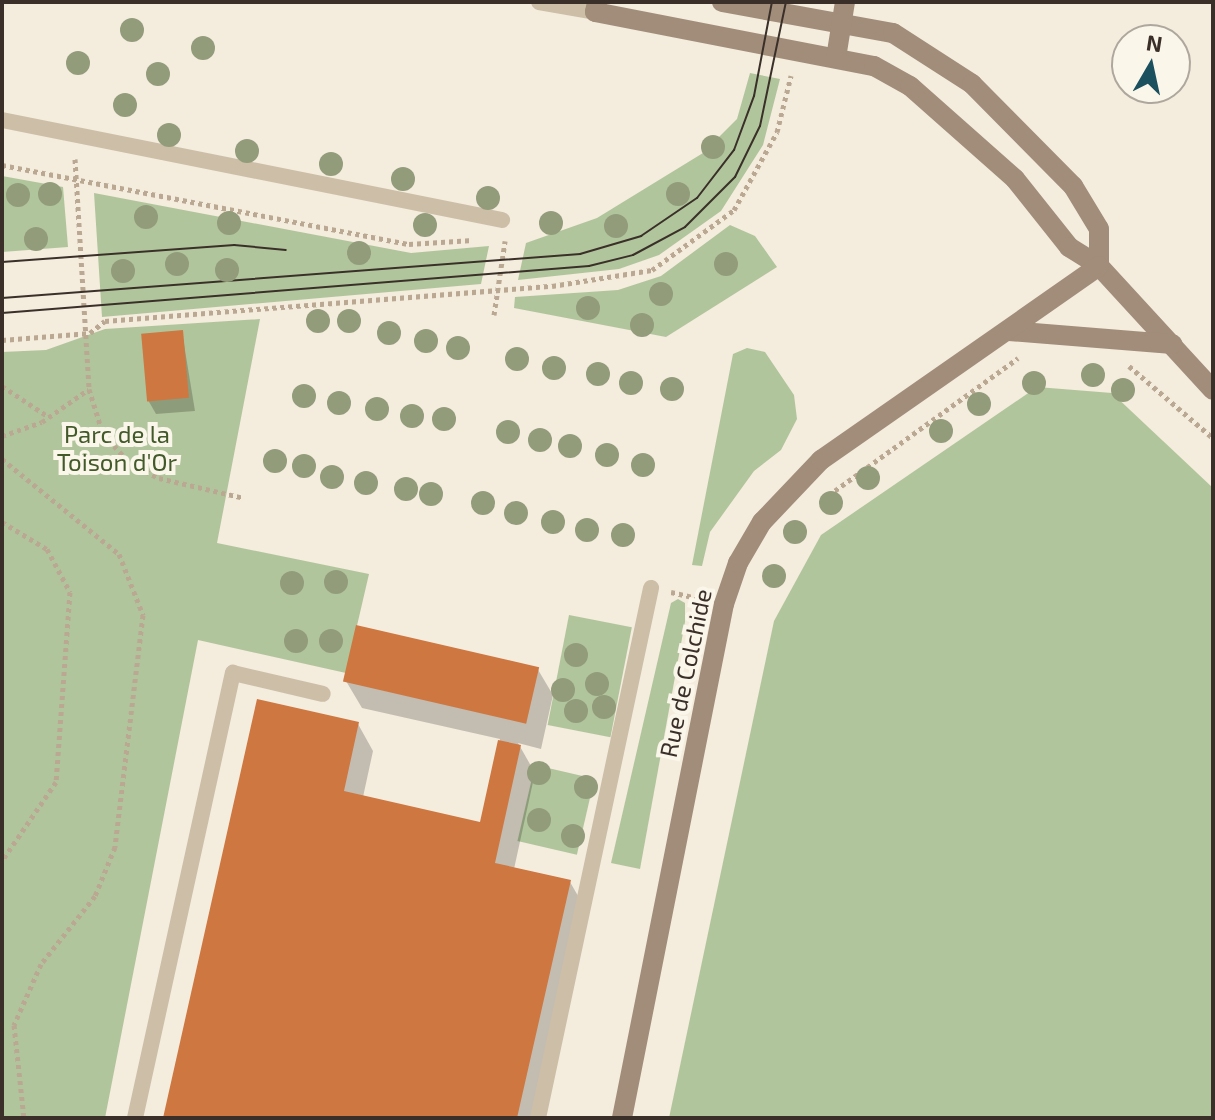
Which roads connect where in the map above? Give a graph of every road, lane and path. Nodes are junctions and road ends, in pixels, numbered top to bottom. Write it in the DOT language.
graph roads {
  1 [pos="539,2"];
  2 [pos="722,2"];
  3 [pos="596,7"];
  4 [pos="843,12"];
  5 [pos="796,53"];
  6 [pos="836,58"];
  7 [pos="2,120"];
  8 [pos="73,134"];
  9 [pos="2,165"];
  10 [pos="78,180"];
  11 [pos="502,220"];
  12 [pos="505,238"];
  13 [pos="1099,266"];
  14 [pos="498,291"];
  15 [pos="494,315"];
  16 [pos="1009,331"];
  17 [pos="90,333"];
  18 [pos="2,340"];
  19 [pos="1172,344"];
  20 [pos="1036,356"];
  21 [pos="1122,360"];
  22 [pos="2,386"];
  23 [pos="89,389"];
  24 [pos="1213,390"];
  25 [pos="49,417"];
  26 [pos="2,436"];
  27 [pos="1213,438"];
  28 [pos="2,459"];
  29 [pos="244,498"];
  30 [pos="816,504"];
  31 [pos="2,522"];
  32 [pos="651,588"];
  33 [pos="724,604"];
  34 [pos="323,694"];
  35 [pos="2,861"];
  36 [pos="24,1118"];
  37 [pos="135,1118"];
  38 [pos="538,1118"];
  39 [pos="622,1118"];
  1 -- 3 [label="lane"];
  2 -- 4 [label="street"];
  3 -- 5 [label="street"];
  4 -- 6 [label="street"];
  4 -- 13 [label="street"];
  5 -- 6 [label="street"];
  5 -- 14 [label="path"];
  6 -- 13 [label="street"];
  7 -- 8 [label="lane"];
  8 -- 10 [label="path"];
  8 -- 11 [label="lane"];
  9 -- 10 [label="path"];
  10 -- 12 [label="path"];
  10 -- 17 [label="path"];
  11 -- 12 [label="path"];
  12 -- 14 [label="path"];
  13 -- 16 [label="street, Rue de Colchide"];
  13 -- 19 [label="street"];
  14 -- 15 [label="path"];
  14 -- 17 [label="path"];
  16 -- 19 [label="street"];
  16 -- 33 [label="street, Rue de Colchide"];
  17 -- 18 [label="path"];
  17 -- 23 [label="path"];
  19 -- 24 [label="street"];
  20 -- 30 [label="path"];
  21 -- 27 [label="path"];
  22 -- 25 [label="path"];
  23 -- 25 [label="path"];
  23 -- 29 [label="path"];
  25 -- 26 [label="path"];
  28 -- 36 [label="path"];
  31 -- 35 [label="path"];
  32 -- 33 [label="path"];
  32 -- 38 [label="lane"];
  33 -- 39 [label="street, Rue de Colchide"];
  34 -- 37 [label="lane"];
}
